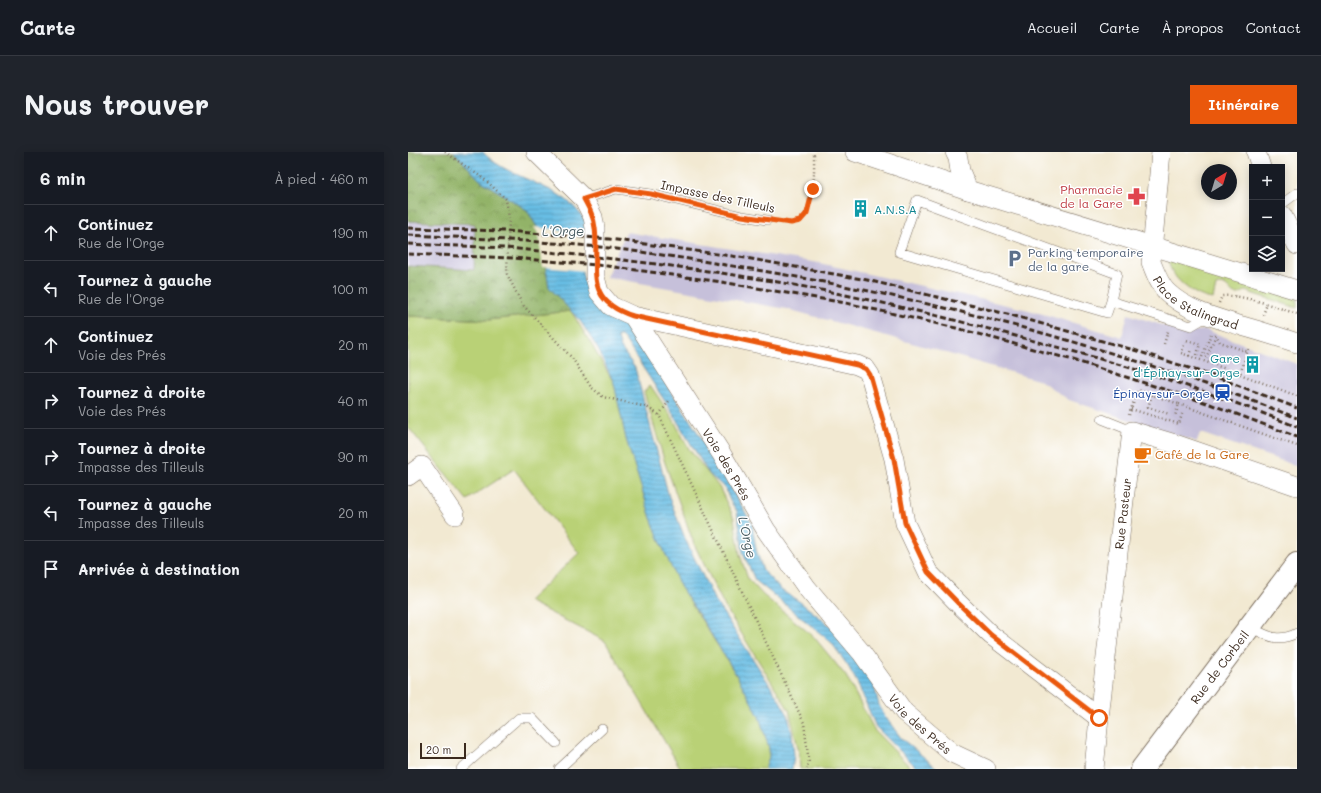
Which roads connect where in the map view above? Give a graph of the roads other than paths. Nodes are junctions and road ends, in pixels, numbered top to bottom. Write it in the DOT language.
graph roads {
  1 [pos="536,152"];
  2 [pos="855,152"];
  3 [pos="955,152"];
  4 [pos="1161,152"];
  5 [pos="1256,152"];
  6 [pos="1260,164"];
  7 [pos="968,190"];
  8 [pos="1297,193"];
  9 [pos="584,199"];
  10 [pos="1285,202"];
  11 [pos="766,220"];
  12 [pos="1285,222"];
  13 [pos="1297,245"];
  14 [pos="1152,247"];
  15 [pos="1297,290"];
  16 [pos="1111,301"];
  17 [pos="1209,315"];
  18 [pos="633,316"];
  19 [pos="1297,343"];
  20 [pos="1102,419"];
  21 [pos="1132,431"];
  22 [pos="408,476"];
  23 [pos="1297,486"];
  24 [pos="455,515"];
  25 [pos="1297,564"];
  26 [pos="1249,627"];
  27 [pos="1297,633"];
  28 [pos="1099,718"];
  29 [pos="602,729"];
  30 [pos="556,743"];
  31 [pos="461,769"];
  32 [pos="560,769"];
  33 [pos="986,769"];
  34 [pos="1094,769"];
  35 [pos="1142,769"];
  1 -- 9 [label="street"];
  2 -- 7 [label="street"];
  3 -- 7 [label="street"];
  4 -- 14 [label="street"];
  5 -- 6 [label="street"];
  7 -- 14 [label="street"];
  8 -- 10 [label="lane"];
  9 -- 11 [label="lane, Impasse des Tilleuls"];
  9 -- 18 [label="street"];
  12 -- 13 [label="street"];
  14 -- 15 [label="street, Place Stalingrad"];
  14 -- 17 [label="street, Place Stalingrad"];
  16 -- 16 [label="lane"];
  16 -- 17 [label="lane"];
  17 -- 19 [label="street, Place Stalingrad"];
  18 -- 28 [label="street"];
  18 -- 33 [label="street, Voie des Prés"];
  20 -- 21 [label="lane"];
  21 -- 23 [label="street"];
  21 -- 28 [label="street, Rue Pasteur"];
  22 -- 24 [label="street"];
  25 -- 26 [label="main road, Rue de Corbeil"];
  26 -- 27 [label="lane"];
  26 -- 35 [label="main road, Rue de Corbeil"];
  28 -- 34 [label="street, Rue Pasteur"];
  29 -- 32 [label="lane"];
  30 -- 31 [label="lane"];
}
